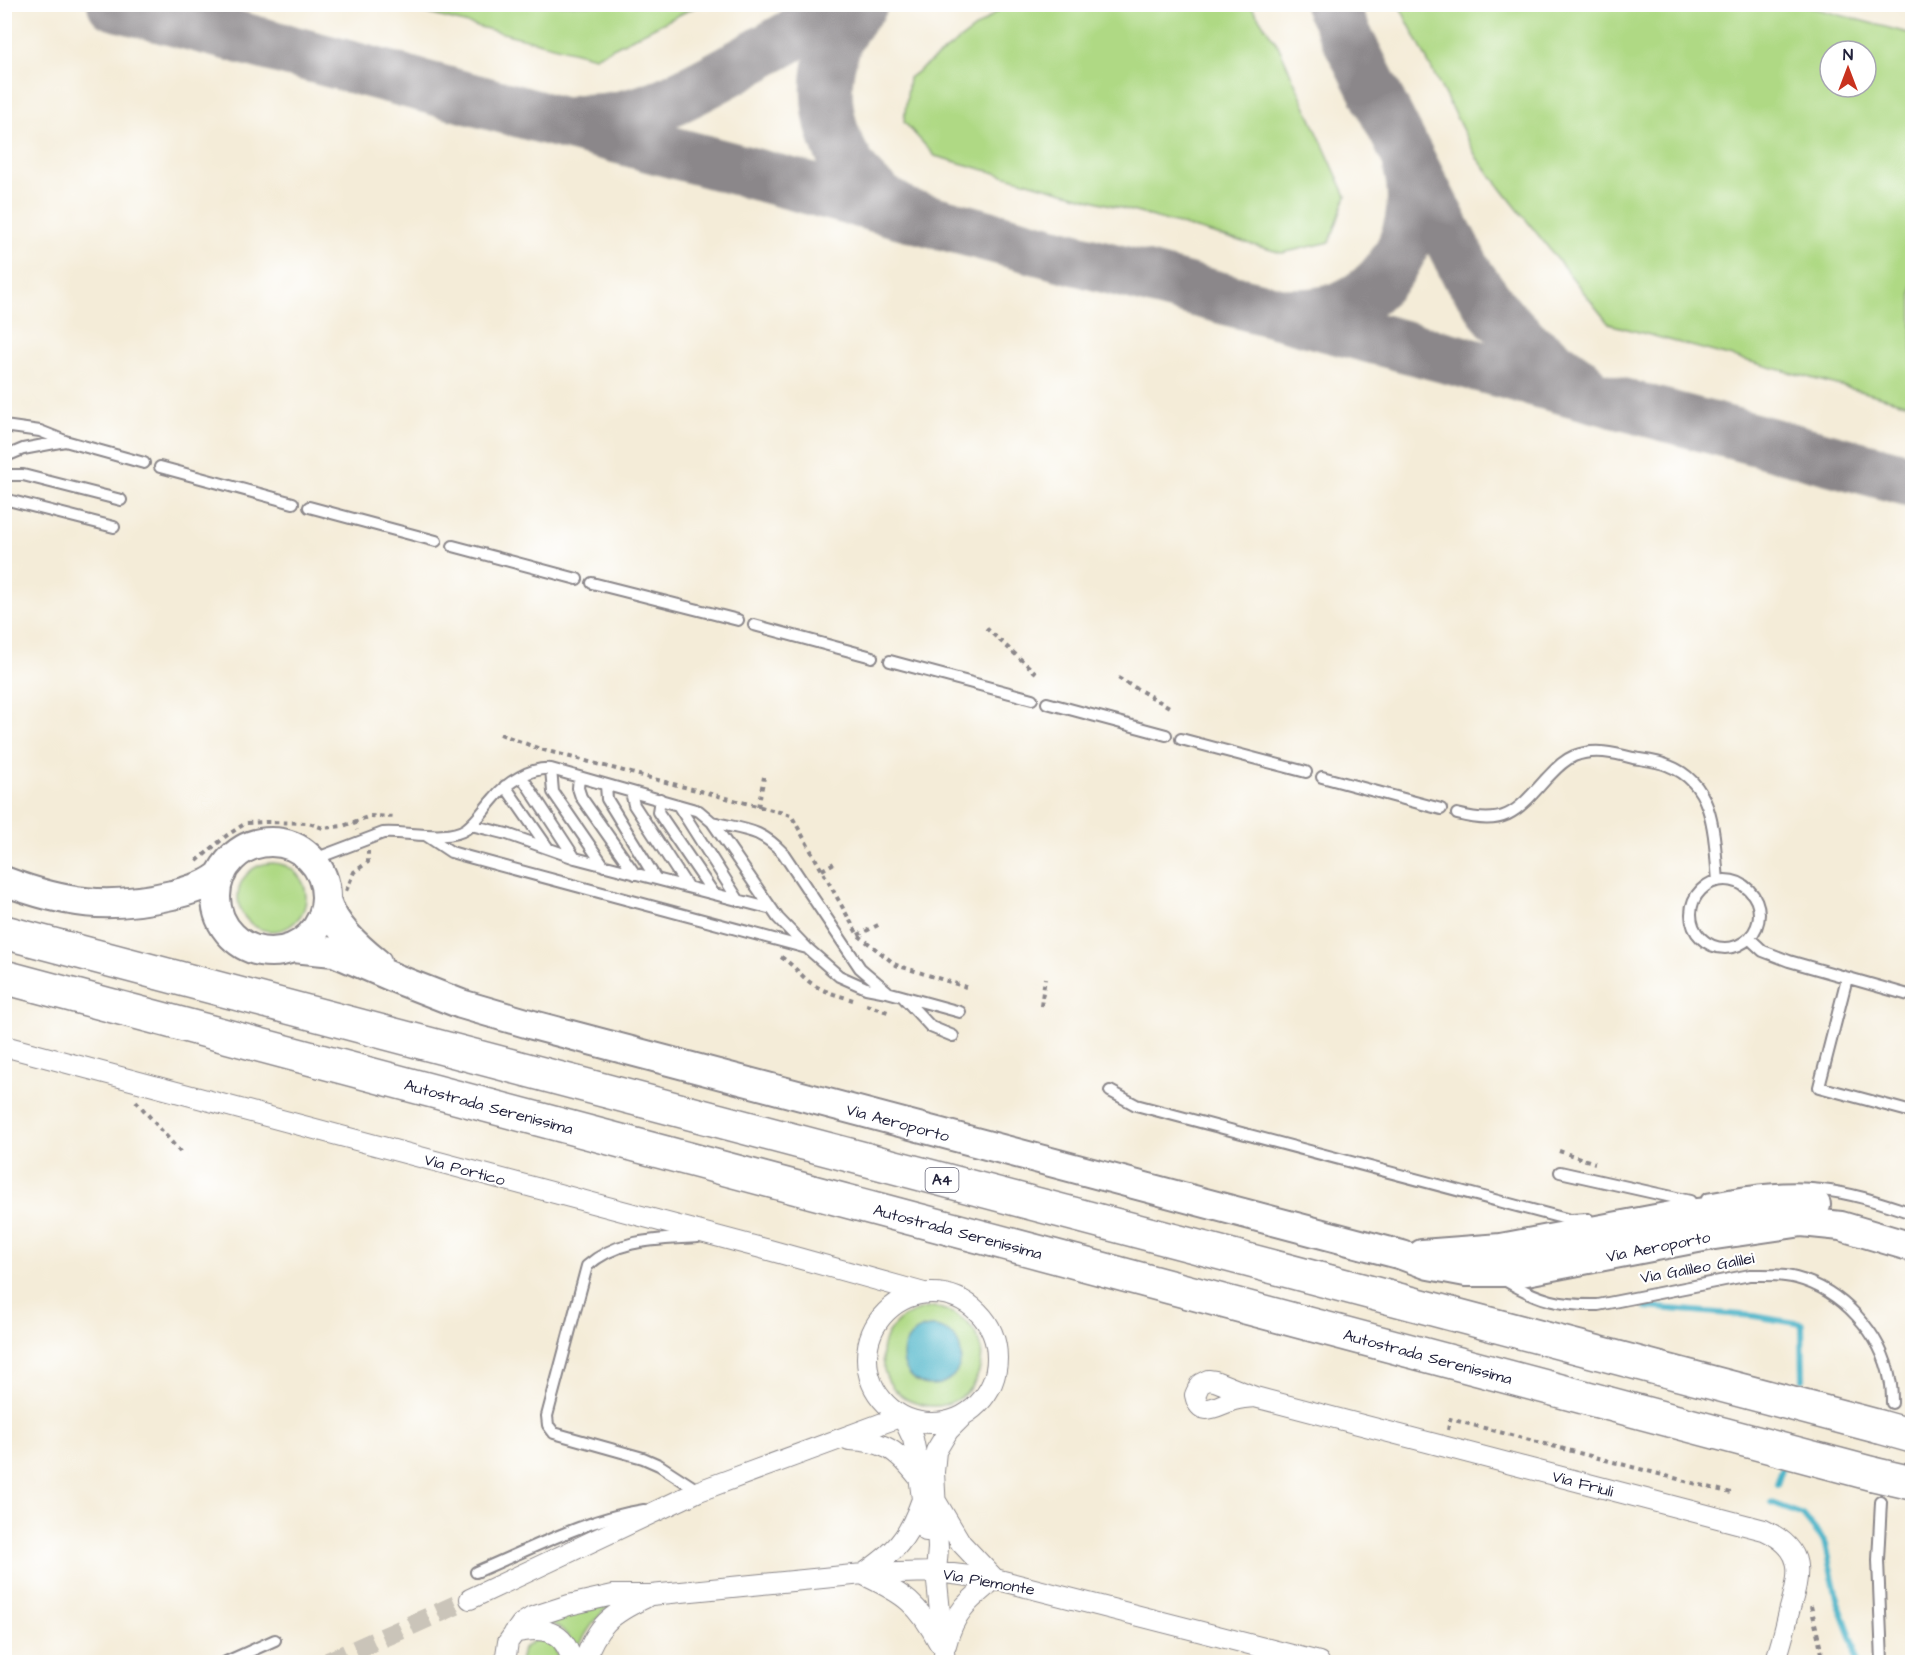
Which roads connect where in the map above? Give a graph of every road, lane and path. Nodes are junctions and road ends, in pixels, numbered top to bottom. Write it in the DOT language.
graph roads {
  1 [pos="4,426"];
  2 [pos="65,441"];
  3 [pos="4,457"];
  4 [pos="144,463"];
  5 [pos="160,467"];
  6 [pos="4,475"];
  7 [pos="4,499"];
  8 [pos="120,500"];
  9 [pos="293,503"];
  10 [pos="309,507"];
  11 [pos="114,527"];
  12 [pos="436,541"];
  13 [pos="453,546"];
  14 [pos="577,579"];
  15 [pos="592,583"];
  16 [pos="738,621"];
  17 [pos="754,625"];
  18 [pos="986,628"];
  19 [pos="872,657"];
  20 [pos="890,662"];
  21 [pos="1036,673"];
  22 [pos="1118,678"];
  23 [pos="1032,699"];
  24 [pos="1047,703"];
  25 [pos="1171,708"];
  26 [pos="1166,735"];
  27 [pos="1181,739"];
  28 [pos="551,770"];
  29 [pos="1306,772"];
  30 [pos="522,777"];
  31 [pos="579,777"];
  32 [pos="764,777"];
  33 [pos="1322,777"];
  34 [pos="606,785"];
  35 [pos="506,786"];
  36 [pos="631,792"];
  37 [pos="660,799"];
  38 [pos="678,805"];
  39 [pos="758,807"];
  40 [pos="1441,809"];
  41 [pos="1457,814"];
  42 [pos="400,818"];
  43 [pos="712,822"];
  44 [pos="471,825"];
  45 [pos="427,837"];
  46 [pos="548,848"];
  47 [pos="575,858"];
  48 [pos="312,860"];
  49 [pos="836,862"];
  50 [pos="194,864"];
  51 [pos="604,866"];
  52 [pos="822,870"];
  53 [pos="222,873"];
  54 [pos="635,874"];
  55 [pos="656,879"];
  56 [pos="4,881"];
  57 [pos="1718,881"];
  58 [pos="687,886"];
  59 [pos="714,894"];
  60 [pos="326,900"];
  61 [pos="739,901"];
  62 [pos="140,902"];
  63 [pos="771,909"];
  64 [pos="880,924"];
  65 [pos="226,929"];
  66 [pos="4,932"];
  67 [pos="858,935"];
  68 [pos="1749,938"];
  69 [pos="293,948"];
  70 [pos="807,948"];
  71 [pos="774,954"];
  72 [pos="4,977"];
  73 [pos="1046,978"];
  74 [pos="1847,978"];
  75 [pos="397,979"];
  76 [pos="887,992"];
  77 [pos="902,996"];
  78 [pos="1912,996"];
  79 [pos="1041,1006"];
  80 [pos="960,1012"];
  81 [pos="891,1013"];
  82 [pos="953,1036"];
  83 [pos="4,1046"];
  84 [pos="1110,1092"];
  85 [pos="136,1101"];
  86 [pos="1912,1112"];
  87 [pos="181,1153"];
  88 [pos="1560,1172"];
  89 [pos="1690,1202"];
  90 [pos="1912,1213"];
  91 [pos="1912,1231"];
  92 [pos="715,1235"];
  93 [pos="1912,1247"];
  94 [pos="1402,1255"];
  95 [pos="1507,1278"];
  96 [pos="924,1293"];
  97 [pos="1256,1397"];
  98 [pos="964,1415"];
  99 [pos="1886,1415"];
  100 [pos="902,1416"];
  101 [pos="1447,1433"];
  102 [pos="1912,1436"];
  103 [pos="841,1439"];
  104 [pos="919,1478"];
  105 [pos="1912,1483"];
  106 [pos="1877,1488"];
  107 [pos="699,1491"];
  108 [pos="1731,1492"];
  109 [pos="928,1501"];
  110 [pos="667,1506"];
  111 [pos="476,1572"];
  112 [pos="936,1572"];
  113 [pos="863,1574"];
  114 [pos="995,1579"];
  115 [pos="1797,1583"];
  116 [pos="651,1595"];
  117 [pos="470,1599"];
  118 [pos="514,1633"];
  119 [pos="275,1640"];
  120 [pos="944,1658"];
  121 [pos="226,1662"];
  122 [pos="505,1662"];
  123 [pos="572,1662"];
  124 [pos="584,1662"];
  125 [pos="1313,1662"];
  126 [pos="1775,1662"];
  127 [pos="1824,1662"];
  128 [pos="1882,1662"];
  1 -- 2 [label="lane"];
  2 -- 3 [label="lane"];
  2 -- 4 [label="lane"];
  5 -- 9 [label="lane"];
  6 -- 8 [label="lane"];
  7 -- 11 [label="lane"];
  10 -- 12 [label="lane"];
  13 -- 14 [label="lane"];
  15 -- 16 [label="lane"];
  17 -- 19 [label="lane"];
  18 -- 21 [label="path"];
  20 -- 23 [label="lane"];
  22 -- 25 [label="path"];
  24 -- 26 [label="lane"];
  27 -- 29 [label="lane"];
  28 -- 30 [label="lane"];
  28 -- 31 [label="lane"];
  28 -- 51 [label="lane"];
  30 -- 35 [label="lane"];
  30 -- 47 [label="lane"];
  31 -- 34 [label="lane"];
  31 -- 54 [label="lane"];
  32 -- 39 [label="path"];
  33 -- 40 [label="lane"];
  34 -- 36 [label="lane"];
  34 -- 55 [label="lane"];
  35 -- 44 [label="lane"];
  35 -- 46 [label="lane"];
  36 -- 37 [label="lane"];
  36 -- 58 [label="lane"];
  37 -- 38 [label="lane"];
  37 -- 59 [label="lane"];
  38 -- 43 [label="lane"];
  38 -- 61 [label="lane"];
  41 -- 57 [label="lane"];
  42 -- 50 [label="path"];
  43 -- 63 [label="lane"];
  43 -- 76 [label="lane"];
  44 -- 45 [label="lane"];
  44 -- 46 [label="lane"];
  45 -- 48 [label="lane"];
  45 -- 70 [label="lane"];
  46 -- 47 [label="lane"];
  47 -- 51 [label="lane"];
  48 -- 53 [label="main road"];
  48 -- 60 [label="main road"];
  49 -- 52 [label="path"];
  51 -- 54 [label="lane"];
  53 -- 62 [label="main road"];
  53 -- 65 [label="main road"];
  54 -- 55 [label="lane"];
  55 -- 58 [label="lane"];
  56 -- 62 [label="main road"];
  57 -- 68 [label="lane"];
  57 -- 68 [label="lane"];
  58 -- 59 [label="lane"];
  59 -- 61 [label="lane"];
  60 -- 69 [label="main road"];
  60 -- 75 [label="main road, Via Aeroporto"];
  61 -- 63 [label="lane"];
  62 -- 65 [label="main road"];
  63 -- 70 [label="lane"];
  64 -- 67 [label="path"];
  65 -- 69 [label="main road"];
  66 -- 99 [label="highway, A4"];
  68 -- 74 [label="lane"];
  69 -- 75 [label="main road, Via Aeroporto"];
  70 -- 76 [label="lane"];
  71 -- 81 [label="path"];
  72 -- 106 [label="highway, Autostrada Serenissima"];
  73 -- 79 [label="path"];
  74 -- 78 [label="lane"];
  74 -- 86 [label="lane"];
  75 -- 94 [label="main road, Via Aeroporto"];
  76 -- 77 [label="lane"];
  77 -- 80 [label="lane"];
  77 -- 82 [label="lane"];
  83 -- 92 [label="street, Via Portico"];
  84 -- 89 [label="lane"];
  85 -- 87 [label="path"];
  88 -- 89 [label="lane"];
  89 -- 90 [label="lane"];
  91 -- 94 [label="main road, Via Aeroporto"];
  92 -- 96 [label="street, Via Portico"];
  92 -- 107 [label="lane"];
  93 -- 95 [label="main road, Via Aeroporto"];
  94 -- 95 [label="main road, Via Aeroporto"];
  95 -- 99 [label="lane, Via Galileo Galilei"];
  96 -- 98 [label="street"];
  96 -- 100 [label="street"];
  97 -- 115 [label="street, Via Friuli"];
  98 -- 100 [label="street"];
  98 -- 109 [label="street"];
  99 -- 102 [label="highway, A4, bridge"];
  100 -- 103 [label="street"];
  100 -- 104 [label="street"];
  101 -- 108 [label="path"];
  103 -- 104 [label="street"];
  103 -- 107 [label="street"];
  104 -- 109 [label="street"];
  105 -- 106 [label="highway, Autostrada Serenissima, bridge"];
  106 -- 128 [label="lane"];
  107 -- 110 [label="street"];
  109 -- 112 [label="street"];
  109 -- 113 [label="street"];
  109 -- 114 [label="street"];
  110 -- 111 [label="lane"];
  110 -- 117 [label="street"];
  112 -- 113 [label="street, Via Piemonte"];
  112 -- 114 [label="street, Via Piemonte"];
  112 -- 120 [label="street"];
  113 -- 116 [label="street, Via Piemonte"];
  113 -- 120 [label="street"];
  114 -- 120 [label="street"];
  114 -- 125 [label="street, Via Piemonte"];
  115 -- 126 [label="street, Via Friuli"];
  115 -- 127 [label="path"];
  116 -- 118 [label="street, Via Piemonte"];
  116 -- 124 [label="street, Via Piemonte"];
  118 -- 122 [label="street"];
  118 -- 123 [label="street"];
  119 -- 121 [label="lane"];
}
